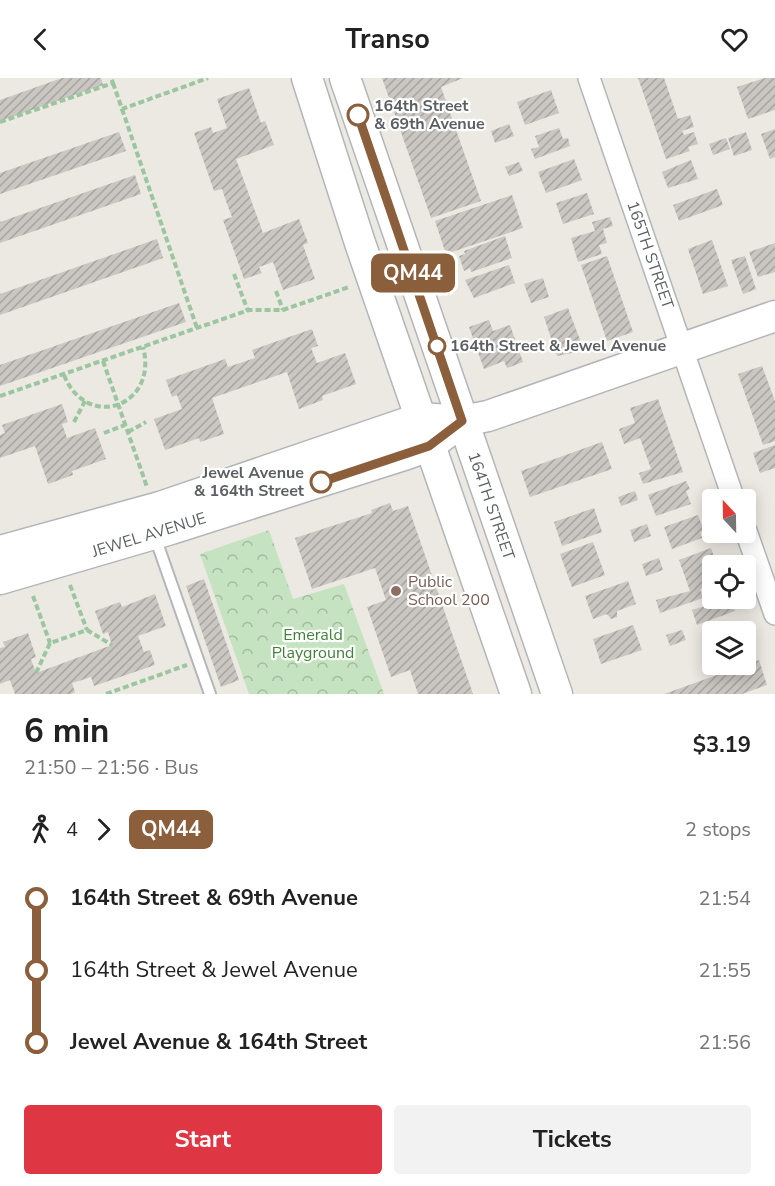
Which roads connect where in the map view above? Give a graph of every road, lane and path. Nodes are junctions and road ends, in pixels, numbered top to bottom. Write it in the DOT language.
graph roads {
  1 [pos="208,78"];
  2 [pos="306,78"];
  3 [pos="345,78"];
  4 [pos="590,78"];
  5 [pos="112,81"];
  6 [pos="122,109"];
  7 [pos="0,122"];
  8 [pos="234,274"];
  9 [pos="349,287"];
  10 [pos="276,291"];
  11 [pos="248,310"];
  12 [pos="283,310"];
  13 [pos="775,316"];
  14 [pos="197,328"];
  15 [pos="143,347"];
  16 [pos="680,347"];
  17 [pos="103,361"];
  18 [pos="64,375"];
  19 [pos="0,396"];
  20 [pos="85,401"];
  21 [pos="118,404"];
  22 [pos="421,418"];
  23 [pos="462,421"];
  24 [pos="74,422"];
  25 [pos="146,422"];
  26 [pos="125,425"];
  27 [pos="128,432"];
  28 [pos="104,433"];
  29 [pos="429,446"];
  30 [pos="147,487"];
  31 [pos="730,489"];
  32 [pos="154,534"];
  33 [pos="750,543"];
  34 [pos="0,551"];
  35 [pos="0,579"];
  36 [pos="70,585"];
  37 [pos="33,596"];
  38 [pos="775,614"];
  39 [pos="87,630"];
  40 [pos="50,643"];
  41 [pos="112,645"];
  42 [pos="198,661"];
  43 [pos="36,673"];
  44 [pos="106,694"];
  45 [pos="210,694"];
  46 [pos="516,694"];
  47 [pos="557,694"];
  1 -- 6 [label="path"];
  2 -- 22 [label="street"];
  3 -- 23 [label="street, 164TH STREET"];
  4 -- 16 [label="street, 165TH STREET"];
  5 -- 6 [label="path"];
  5 -- 7 [label="path"];
  6 -- 14 [label="path"];
  8 -- 11 [label="path"];
  9 -- 12 [label="path"];
  10 -- 12 [label="path"];
  11 -- 12 [label="path"];
  11 -- 14 [label="path"];
  13 -- 16 [label="street, JEWEL AVENUE"];
  14 -- 15 [label="path"];
  15 -- 17 [label="path"];
  15 -- 21 [label="path"];
  16 -- 23 [label="street, JEWEL AVENUE"];
  16 -- 31 [label="street, 165TH STREET"];
  17 -- 18 [label="path"];
  17 -- 21 [label="path"];
  18 -- 19 [label="path"];
  18 -- 20 [label="path"];
  20 -- 21 [label="path"];
  20 -- 24 [label="path"];
  21 -- 26 [label="path"];
  22 -- 23 [label="street, JEWEL AVENUE"];
  22 -- 29 [label="street"];
  22 -- 34 [label="street, JEWEL AVENUE"];
  23 -- 29 [label="street, JEWEL AVENUE"];
  23 -- 47 [label="street, 164TH STREET"];
  25 -- 27 [label="path"];
  26 -- 27 [label="path"];
  26 -- 28 [label="path"];
  27 -- 30 [label="path"];
  29 -- 32 [label="street, JEWEL AVENUE"];
  29 -- 46 [label="street"];
  32 -- 35 [label="street, JEWEL AVENUE"];
  32 -- 42 [label="lane"];
  33 -- 38 [label="street"];
  36 -- 39 [label="path"];
  37 -- 40 [label="path"];
  39 -- 40 [label="path"];
  39 -- 41 [label="path"];
  40 -- 43 [label="path"];
  42 -- 44 [label="path"];
  42 -- 45 [label="lane"];
}
